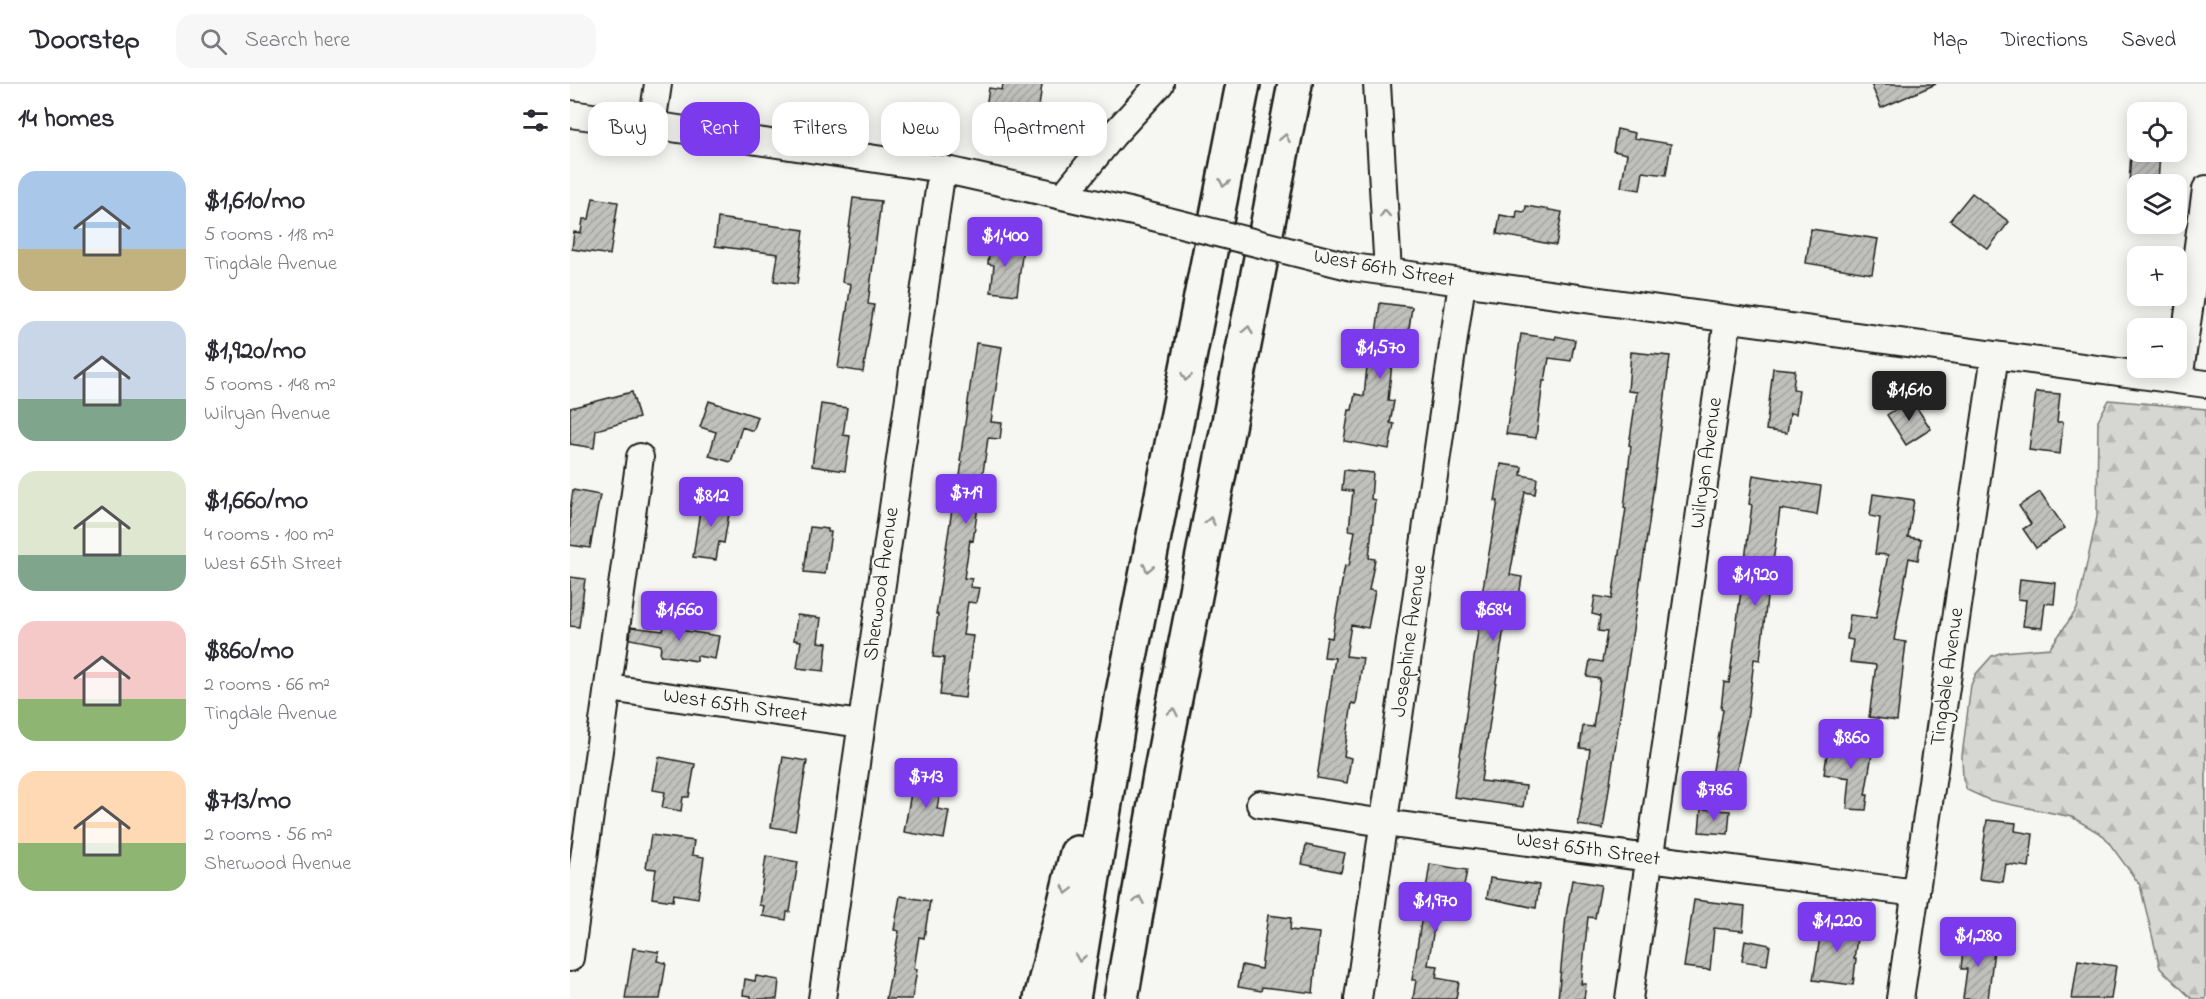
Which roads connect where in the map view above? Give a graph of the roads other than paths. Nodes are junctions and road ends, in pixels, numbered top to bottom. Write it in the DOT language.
graph roads {
  1 [pos="658,84"];
  2 [pos="1160,84"];
  3 [pos="1243,84"];
  4 [pos="1295,84"];
  5 [pos="1377,84"];
  6 [pos="655,102"];
  7 [pos="570,114"];
  8 [pos="588,116"];
  9 [pos="668,127"];
  10 [pos="942,169"];
  11 [pos="2206,189"];
  12 [pos="1064,195"];
  13 [pos="1388,272"];
  14 [pos="1462,283"];
  15 [pos="1728,319"];
  16 [pos="1995,355"];
  17 [pos="2179,380"];
  18 [pos="2206,384"];
  19 [pos="640,457"];
  20 [pos="609,687"];
  21 [pos="1123,693"];
  22 [pos="861,724"];
  23 [pos="1260,804"];
  24 [pos="1384,823"];
  25 [pos="1649,858"];
  26 [pos="1916,893"];
  27 [pos="570,958"];
  28 [pos="822,999"];
  29 [pos="1041,999"];
  30 [pos="1073,999"];
  31 [pos="1121,999"];
  32 [pos="1358,999"];
  33 [pos="1629,999"];
  34 [pos="1900,999"];
  1 -- 6 [label="street"];
  2 -- 12 [label="street"];
  3 -- 21 [label="highway, one-way"];
  31 -- 4 [label="highway, one-way"];
  13 -- 5 [label="street, one-way"];
  7 -- 8 [label="street, West 66th Street"];
  9 -- 10 [label="street, West 66th Street"];
  10 -- 12 [label="street, West 66th Street"];
  10 -- 22 [label="street, Sherwood Avenue"];
  11 -- 17 [label="street"];
  12 -- 13 [label="street, West 66th Street, bridge"];
  13 -- 14 [label="street, West 66th Street"];
  14 -- 15 [label="street, West 66th Street"];
  14 -- 24 [label="street, Josephine Avenue"];
  15 -- 16 [label="street, West 66th Street"];
  15 -- 25 [label="street, Wilryan Avenue"];
  16 -- 17 [label="street, West 66th Street"];
  16 -- 26 [label="street, Tingdale Avenue"];
  17 -- 18 [label="street, West 66th Street"];
  19 -- 20 [label="street"];
  20 -- 22 [label="street, West 65th Street"];
  20 -- 27 [label="street"];
  21 -- 29 [label="highway, one-way"];
  21 -- 30 [label="highway, one-way"];
  22 -- 28 [label="street, Sherwood Avenue"];
  23 -- 24 [label="street, West 65th Street"];
  24 -- 25 [label="street, West 65th Street"];
  24 -- 32 [label="street, Josephine Avenue"];
  25 -- 26 [label="street, West 65th Street"];
  25 -- 33 [label="street, Wilryan Avenue"];
  26 -- 34 [label="street, Tingdale Avenue"];
}
